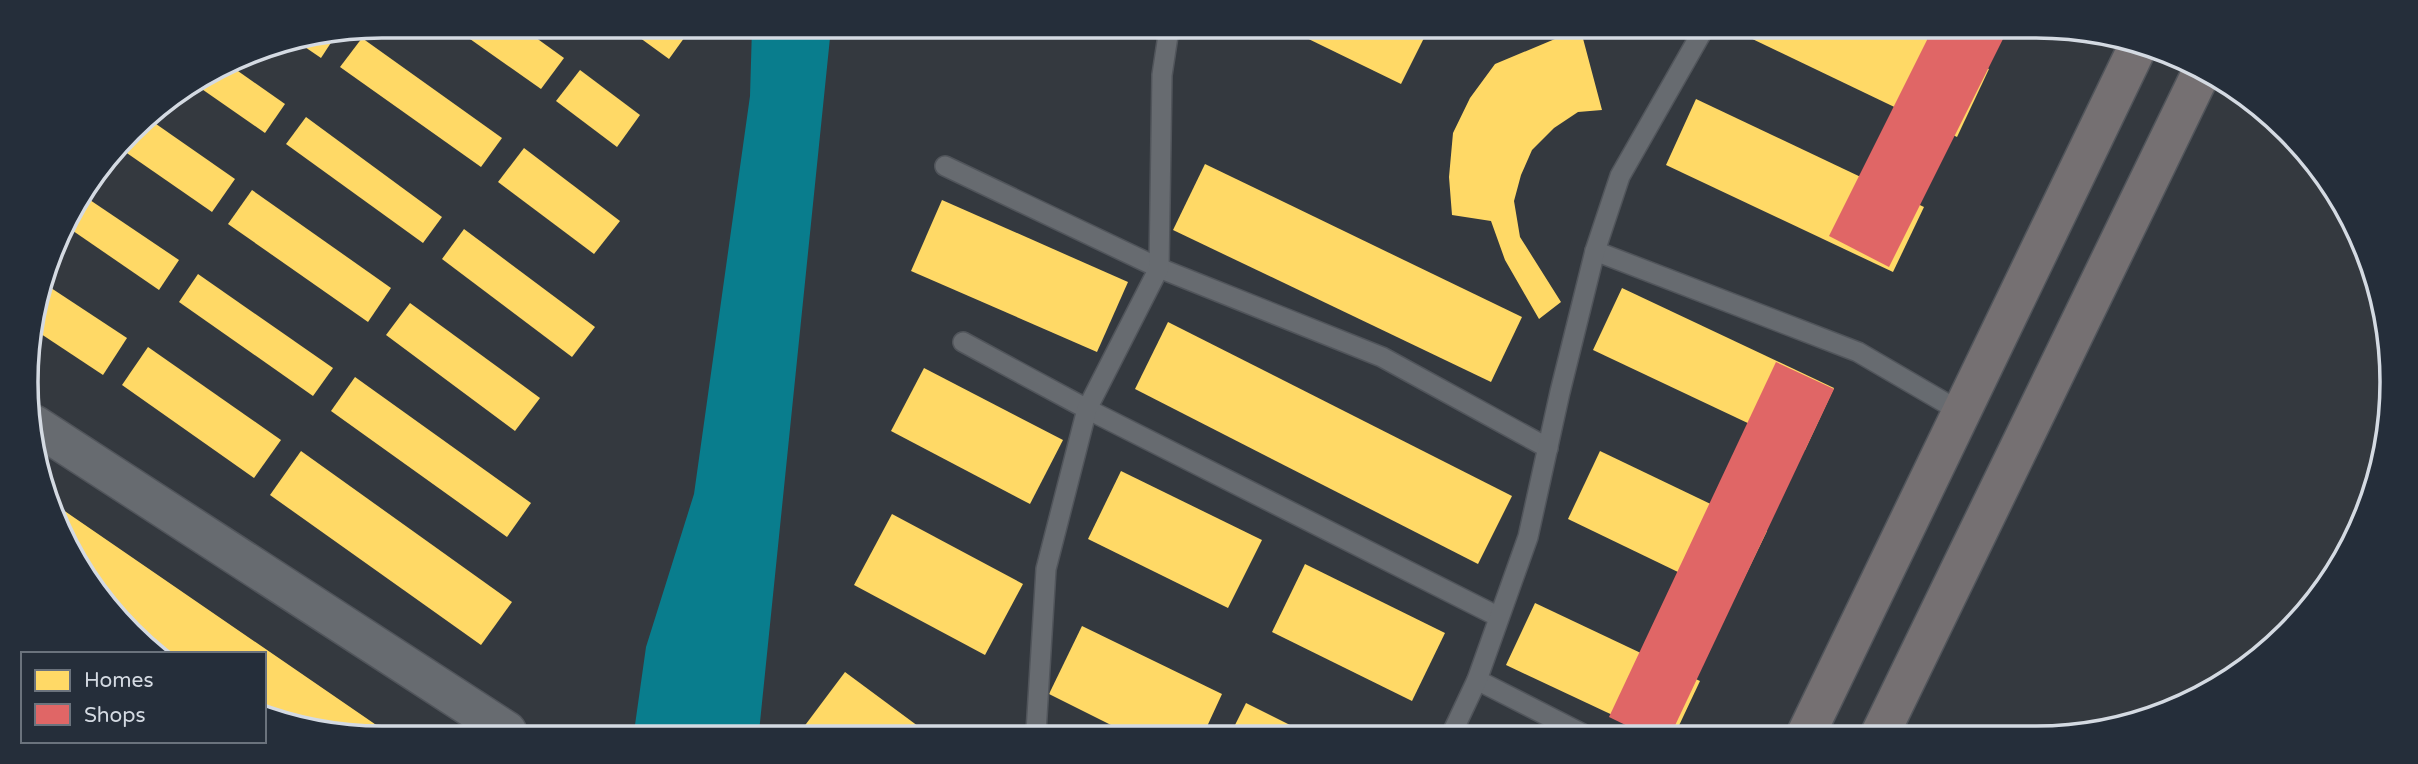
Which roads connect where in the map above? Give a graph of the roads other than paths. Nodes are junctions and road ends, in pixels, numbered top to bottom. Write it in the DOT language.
graph roads {
  1 [pos="1168,38"];
  2 [pos="1699,38"];
  3 [pos="2135,53"];
  4 [pos="2197,79"];
  5 [pos="945,166"];
  6 [pos="1595,251"];
  7 [pos="1159,268"];
  8 [pos="963,342"];
  9 [pos="1087,409"];
  10 [pos="1961,412"];
  11 [pos="41,429"];
  12 [pos="1548,448"];
  13 [pos="1499,617"];
  14 [pos="1477,680"];
  15 [pos="499,726"];
  16 [pos="1036,726"];
  17 [pos="1455,726"];
  18 [pos="1567,726"];
  19 [pos="1810,726"];
  20 [pos="1885,726"];
  1 -- 7 [label="lane"];
  2 -- 6 [label="lane"];
  3 -- 10 [label="main road"];
  4 -- 20 [label="main road"];
  5 -- 7 [label="lane"];
  6 -- 10 [label="lane"];
  6 -- 12 [label="lane"];
  7 -- 9 [label="lane"];
  7 -- 12 [label="lane"];
  8 -- 9 [label="lane"];
  9 -- 13 [label="lane"];
  9 -- 16 [label="lane"];
  10 -- 19 [label="main road"];
  11 -- 15 [label="street"];
  12 -- 13 [label="lane"];
  13 -- 14 [label="lane"];
  14 -- 17 [label="lane"];
  14 -- 18 [label="lane"];
}
